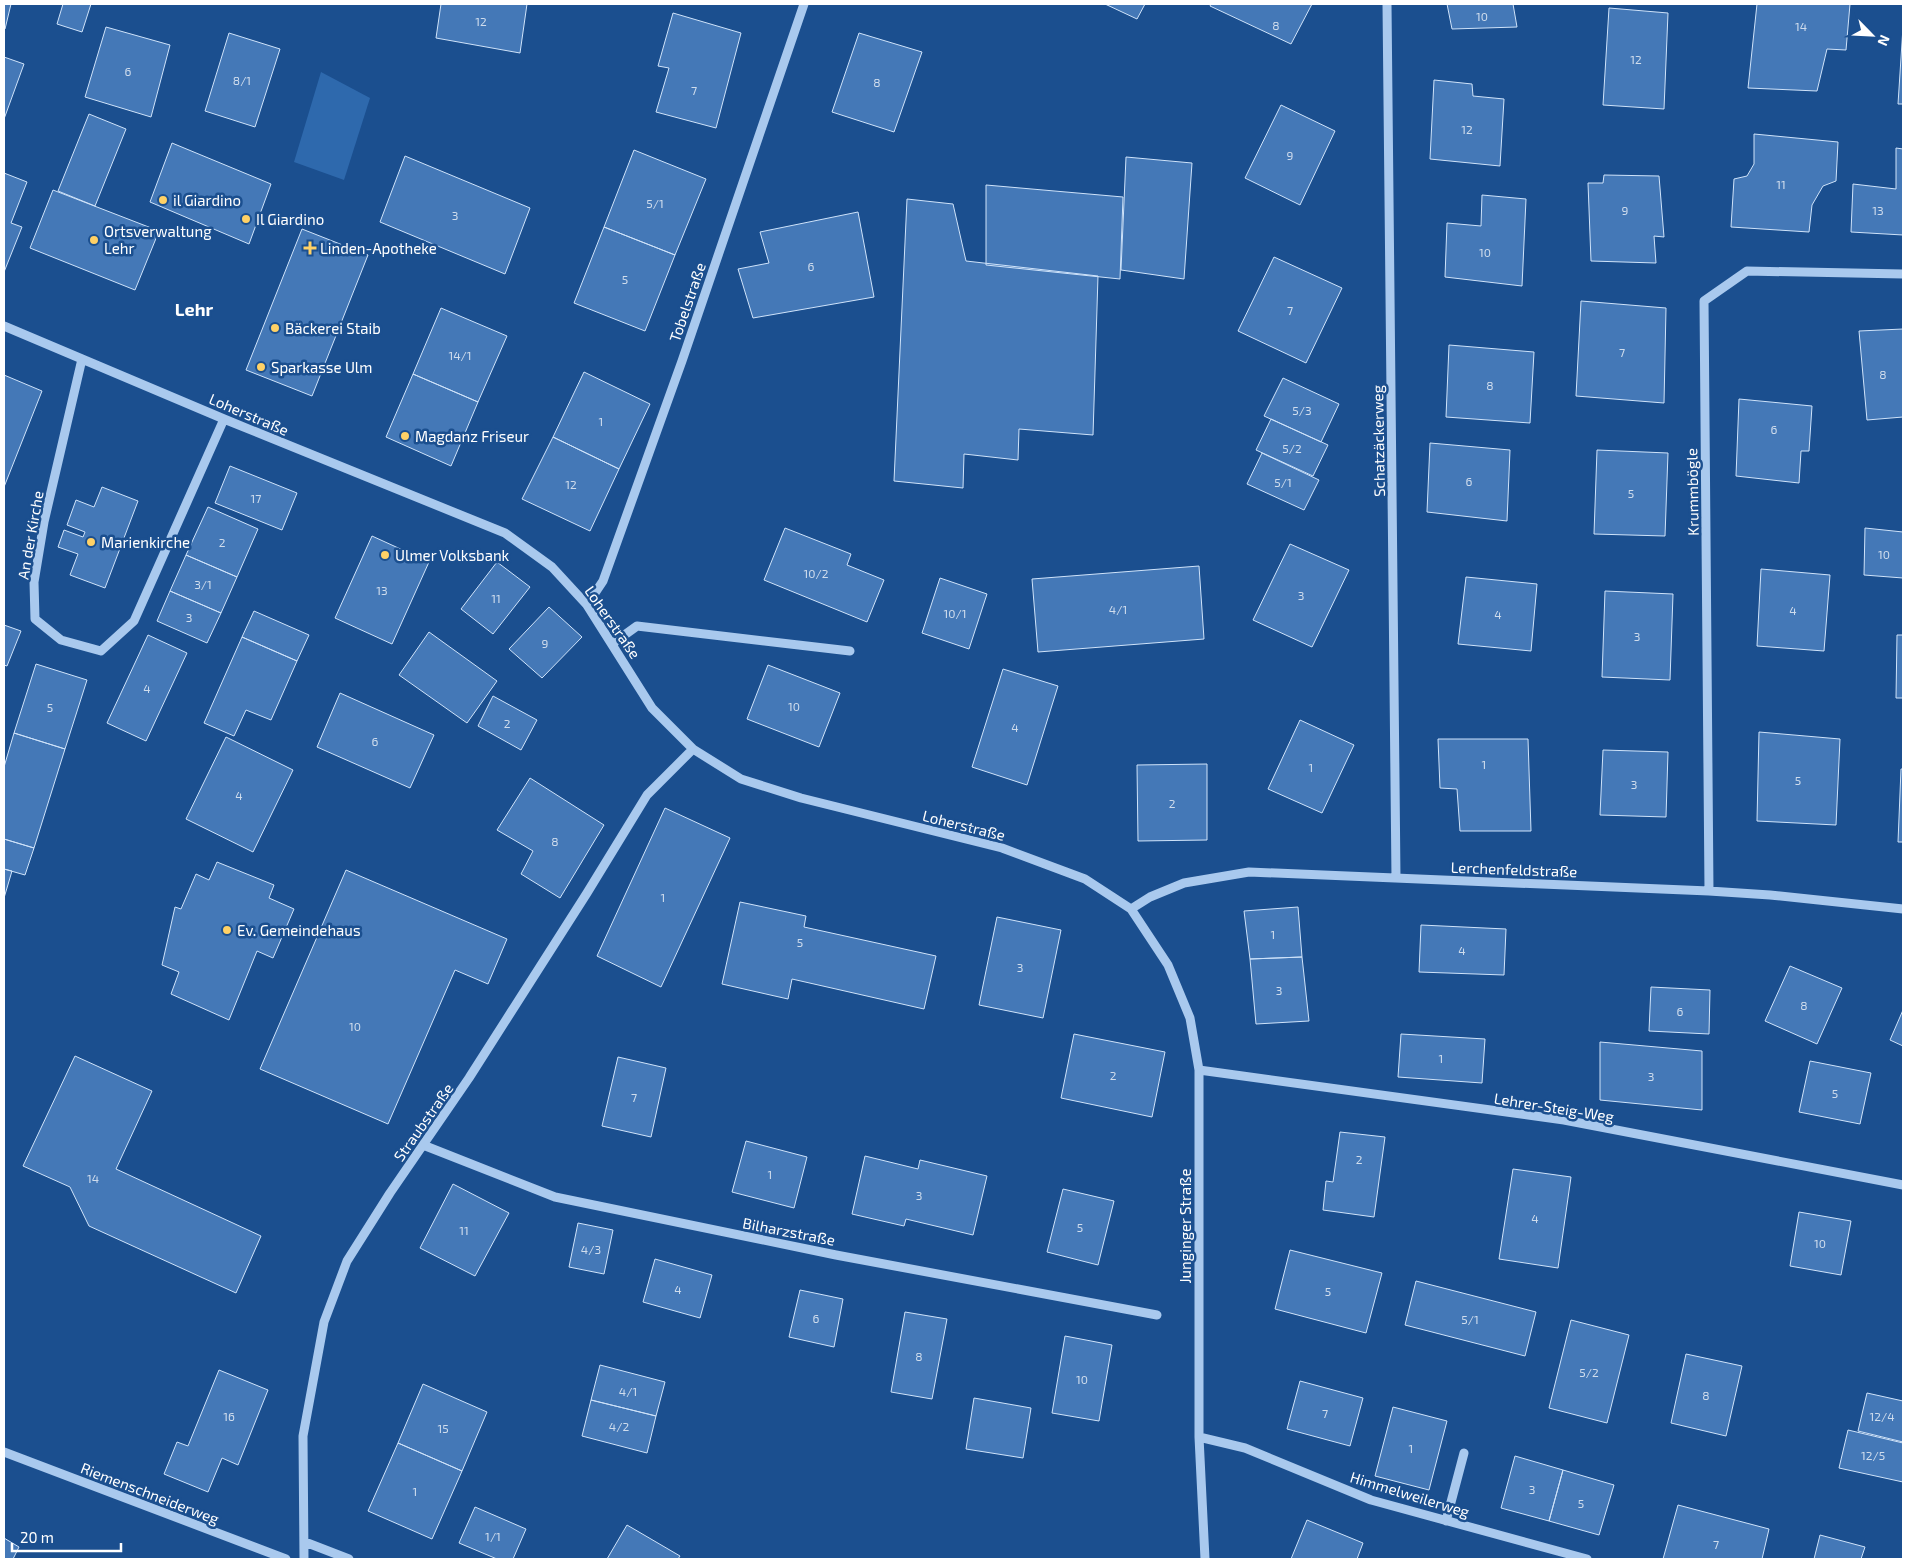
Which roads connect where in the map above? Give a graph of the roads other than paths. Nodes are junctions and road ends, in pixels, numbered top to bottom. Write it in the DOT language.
graph roads {
  1 [pos="804,4"];
  2 [pos="1387,4"];
  3 [pos="1903,274"];
  4 [pos="4,326"];
  5 [pos="82,359"];
  6 [pos="224,419"];
  7 [pos="588,605"];
  8 [pos="612,644"];
  9 [pos="850,651"];
  10 [pos="693,749"];
  11 [pos="1396,878"];
  12 [pos="1709,892"];
  13 [pos="1131,909"];
  14 [pos="1903,909"];
  15 [pos="1199,1070"];
  16 [pos="423,1145"];
  17 [pos="1903,1185"];
  18 [pos="1157,1315"];
  19 [pos="1198,1437"];
  20 [pos="4,1452"];
  21 [pos="1464,1453"];
  22 [pos="1446,1521"];
  23 [pos="305,1542"];
  24 [pos="286,1559"];
  25 [pos="304,1559"];
  26 [pos="349,1559"];
  27 [pos="1204,1559"];
  28 [pos="1588,1559"];
  1 -- 7 [label="street, Tobelstraße"];
  2 -- 11 [label="street, Schatzäckerweg"];
  3 -- 12 [label="street, Krummbögle"];
  4 -- 5 [label="street, Loherstraße"];
  5 -- 6 [label="street, Loherstraße"];
  5 -- 6 [label="street, An der Kirche"];
  6 -- 7 [label="street, Loherstraße"];
  7 -- 8 [label="street, Loherstraße"];
  8 -- 9 [label="street"];
  8 -- 10 [label="street, Loherstraße"];
  10 -- 13 [label="street, Loherstraße"];
  10 -- 16 [label="street, Straubstraße"];
  11 -- 12 [label="street, Lerchenfeldstraße"];
  11 -- 13 [label="street, Lerchenfeldstraße"];
  12 -- 14 [label="street, Lerchenfeldstraße"];
  13 -- 15 [label="street, Junginger Straße"];
  15 -- 17 [label="street, Lehrer-Steig-Weg"];
  15 -- 19 [label="street, Junginger Straße"];
  16 -- 18 [label="street, Bilharzstraße"];
  16 -- 23 [label="street, Straubstraße"];
  19 -- 22 [label="street, Himmelweilerweg"];
  19 -- 27 [label="street, Junginger Straße"];
  20 -- 24 [label="street, Riemenschneiderweg"];
  21 -- 22 [label="street"];
  22 -- 28 [label="street, Himmelweilerweg"];
  23 -- 25 [label="street, Straubstraße"];
  23 -- 26 [label="street"];
}
